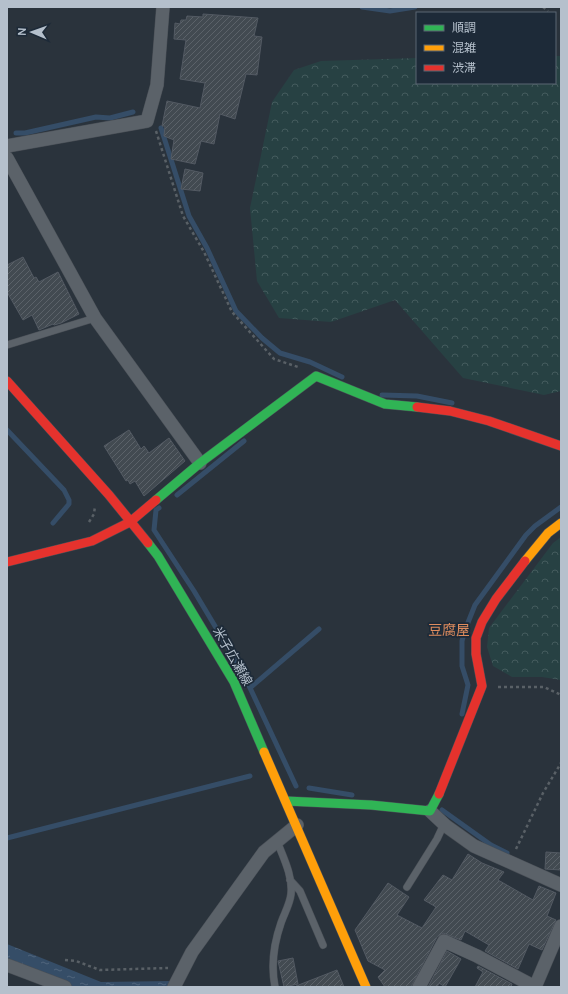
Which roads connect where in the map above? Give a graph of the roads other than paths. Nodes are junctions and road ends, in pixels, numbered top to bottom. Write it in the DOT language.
graph roads {
  1 [pos="163,7"];
  2 [pos="7,146"];
  3 [pos="7,158"];
  4 [pos="95,318"];
  5 [pos="7,345"];
  6 [pos="7,381"];
  7 [pos="561,446"];
  8 [pos="200,463"];
  9 [pos="130,522"];
  10 [pos="561,523"];
  11 [pos="7,562"];
  12 [pos="286,801"];
  13 [pos="430,811"];
  14 [pos="444,824"];
  15 [pos="297,825"];
  16 [pos="277,841"];
  17 [pos="290,880"];
  18 [pos="561,886"];
  19 [pos="407,887"];
  20 [pos="561,926"];
  21 [pos="323,945"];
  22 [pos="7,965"];
  23 [pos="178,979"];
  24 [pos="65,987"];
  25 [pos="275,987"];
  26 [pos="366,987"];
  27 [pos="419,987"];
  28 [pos="535,987"];
  1 -- 2 [label="street"];
  3 -- 4 [label="street"];
  4 -- 5 [label="lane"];
  4 -- 8 [label="street"];
  6 -- 9 [label="street, 米子広瀬線"];
  7 -- 8 [label="street"];
  8 -- 9 [label="street"];
  9 -- 11 [label="street"];
  9 -- 12 [label="street, 米子広瀬線"];
  10 -- 13 [label="street"];
  12 -- 13 [label="street"];
  12 -- 15 [label="street, 米子広瀬線"];
  13 -- 14 [label="street"];
  14 -- 18 [label="street"];
  14 -- 19 [label="lane"];
  15 -- 16 [label="street"];
  15 -- 26 [label="street, 米子広瀬線"];
  16 -- 17 [label="lane"];
  16 -- 23 [label="street"];
  17 -- 21 [label="lane"];
  17 -- 25 [label="lane"];
  20 -- 28 [label="street"];
  22 -- 24 [label="street"];
  27 -- 28 [label="street"];
}
